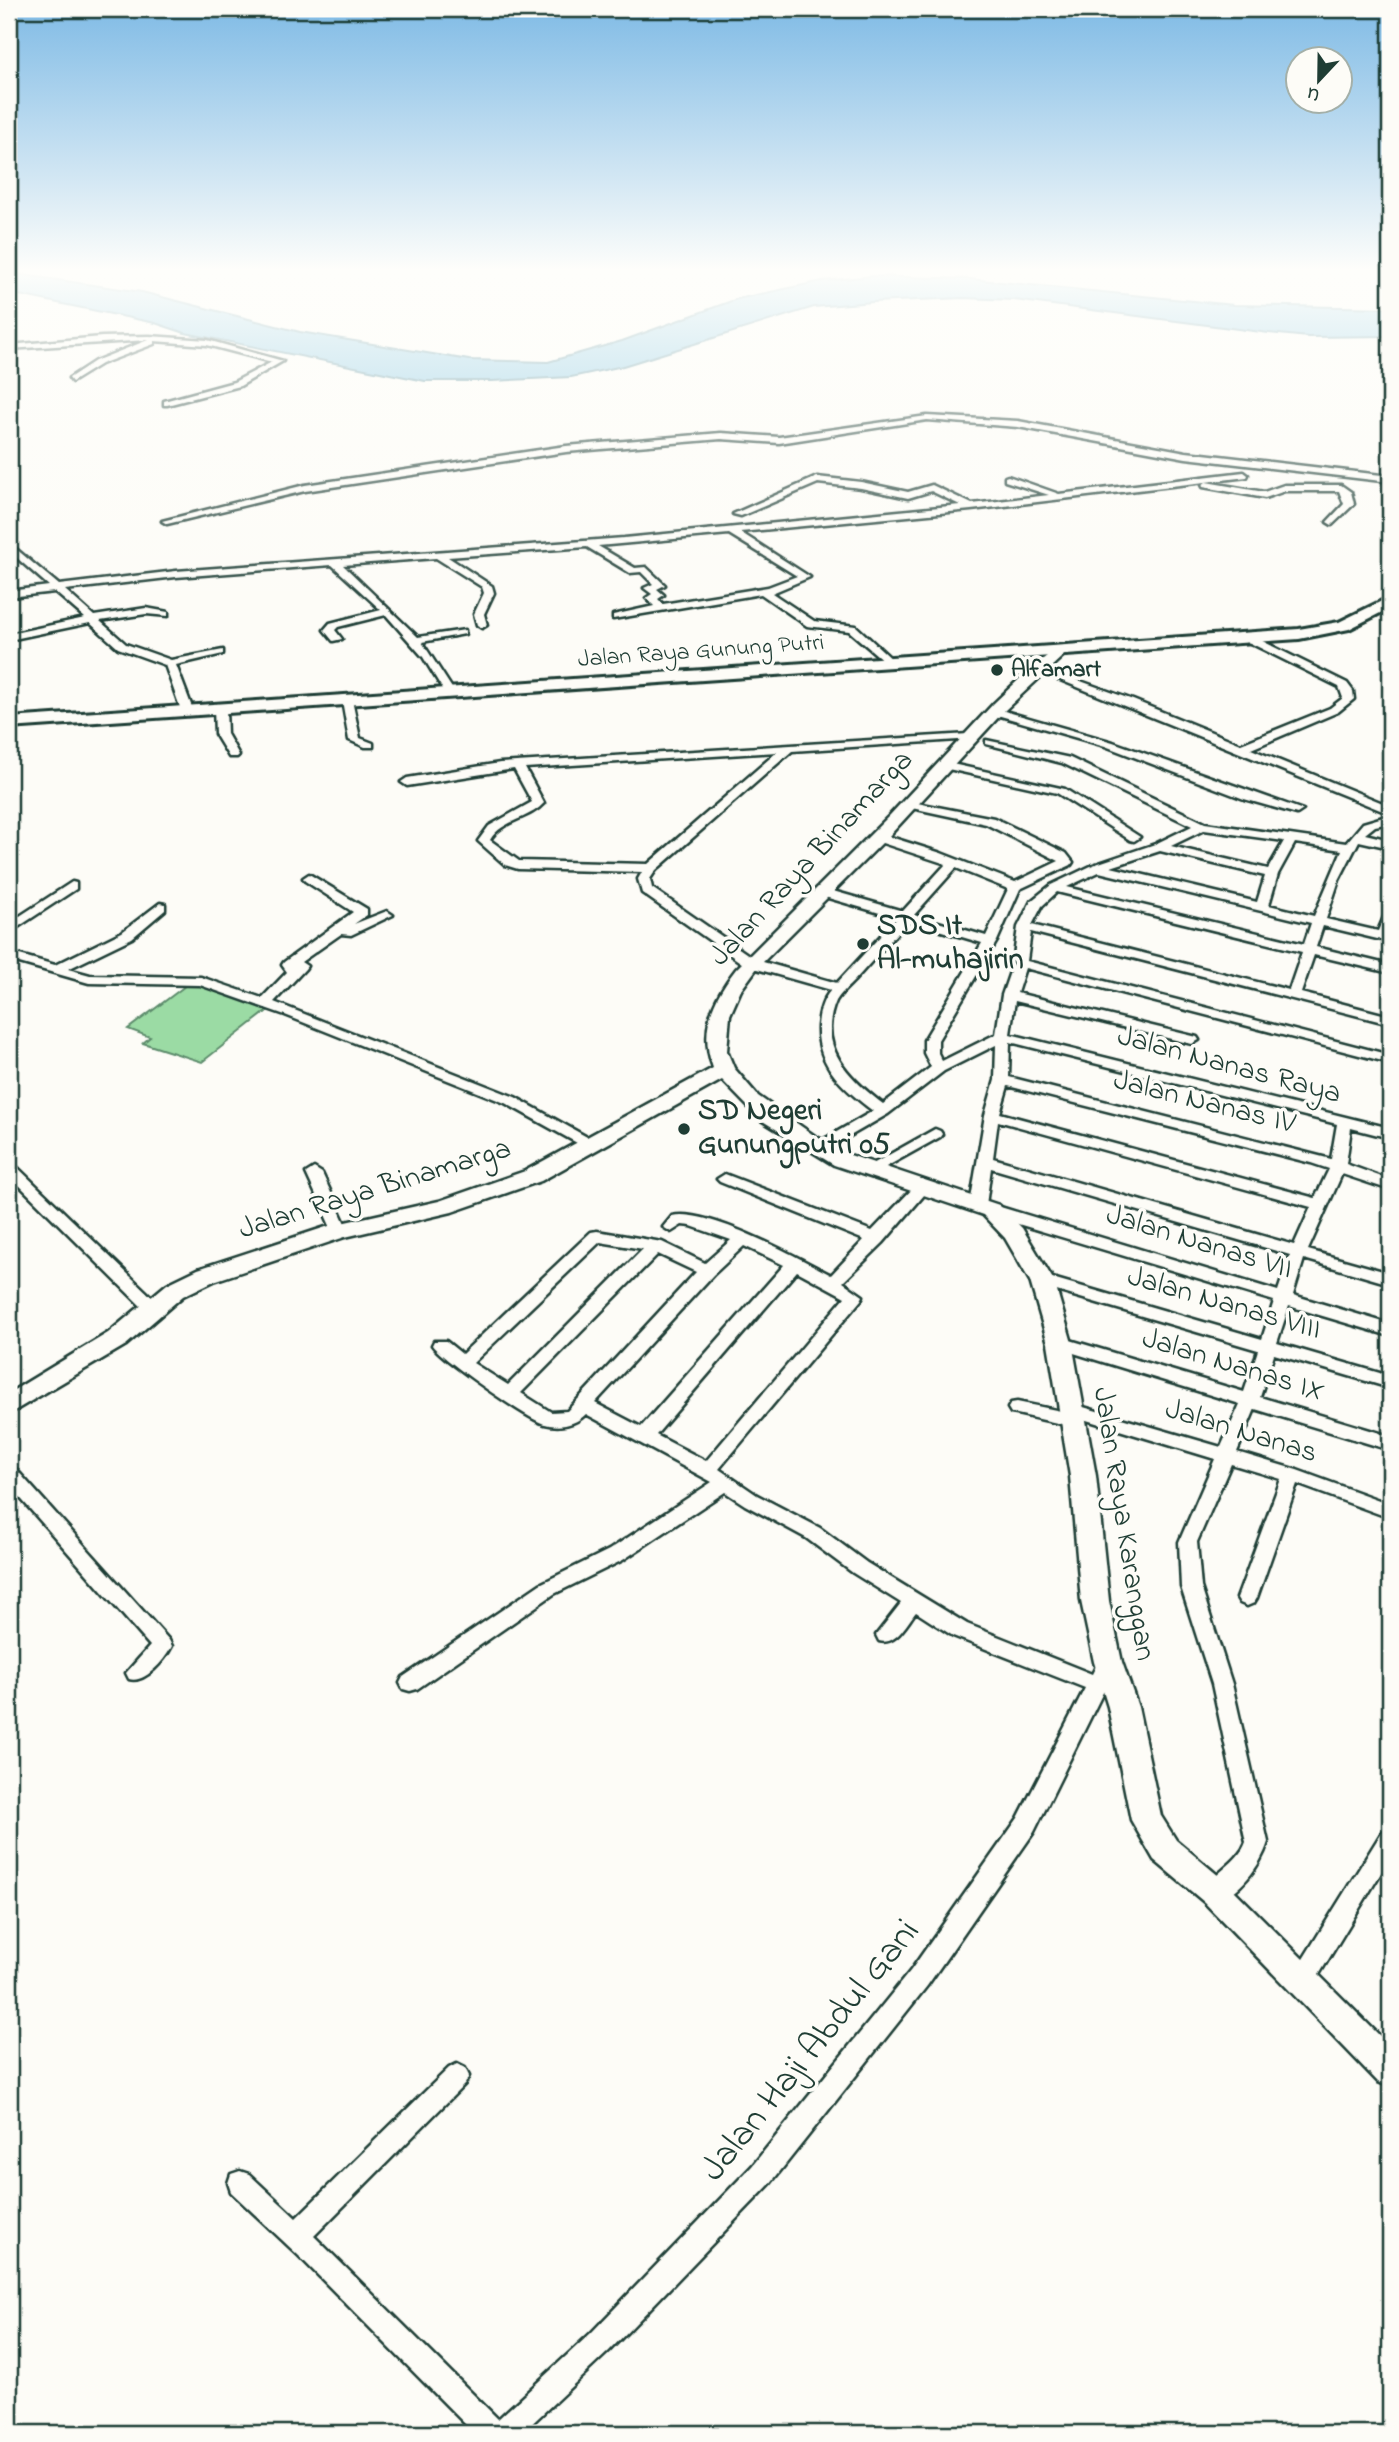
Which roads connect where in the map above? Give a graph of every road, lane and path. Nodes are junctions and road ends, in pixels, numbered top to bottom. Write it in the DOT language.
graph roads {
  1 [pos="233,385"];
  2 [pos="167,403"];
  3 [pos="1244,475"];
  4 [pos="1008,479"];
  5 [pos="1390,479"];
  6 [pos="1186,481"];
  7 [pos="1057,495"];
  8 [pos="971,507"];
  9 [pos="738,514"];
  10 [pos="167,522"];
  11 [pos="1332,522"];
  12 [pos="731,531"];
  13 [pos="589,544"];
  14 [pos="9,546"];
  15 [pos="437,554"];
  16 [pos="334,563"];
  17 [pos="56,589"];
  18 [pos="766,590"];
  19 [pos="9,594"];
  20 [pos="1390,602"];
  21 [pos="661,607"];
  22 [pos="388,611"];
  23 [pos="164,614"];
  24 [pos="617,617"];
  25 [pos="90,620"];
  26 [pos="482,625"];
  27 [pos="461,632"];
  28 [pos="9,637"];
  29 [pos="1248,638"];
  30 [pos="337,639"];
  31 [pos="417,640"];
  32 [pos="219,652"];
  33 [pos="1058,653"];
  34 [pos="170,663"];
  35 [pos="891,663"];
  36 [pos="1038,669"];
  37 [pos="450,693"];
  38 [pos="347,700"];
  39 [pos="220,708"];
  40 [pos="187,710"];
  41 [pos="994,711"];
  42 [pos="9,723"];
  43 [pos="970,737"];
  44 [pos="990,742"];
  45 [pos="369,744"];
  46 [pos="790,747"];
  47 [pos="1238,750"];
  48 [pos="233,755"];
  49 [pos="943,765"];
  50 [pos="518,766"];
  51 [pos="407,782"];
  52 [pos="911,804"];
  53 [pos="1297,810"];
  54 [pos="1390,810"];
  55 [pos="1390,819"];
  56 [pos="1202,826"];
  57 [pos="1359,836"];
  58 [pos="877,837"];
  59 [pos="1134,837"];
  60 [pos="1291,839"];
  61 [pos="1390,844"];
  62 [pos="1349,847"];
  63 [pos="1159,848"];
  64 [pos="954,863"];
  65 [pos="651,868"];
  66 [pos="1097,868"];
  67 [pos="1272,874"];
  68 [pos="309,878"];
  69 [pos="72,886"];
  70 [pos="1014,887"];
  71 [pos="1055,888"];
  72 [pos="822,892"];
  73 [pos="1262,906"];
  74 [pos="160,907"];
  75 [pos="387,915"];
  76 [pos="904,916"];
  77 [pos="1390,918"];
  78 [pos="1316,920"];
  79 [pos="1025,927"];
  80 [pos="9,929"];
  81 [pos="1387,937"];
  82 [pos="990,941"];
  83 [pos="1311,950"];
  84 [pos="9,956"];
  85 [pos="1020,962"];
  86 [pos="751,963"];
  87 [pos="1390,969"];
  88 [pos="55,970"];
  89 [pos="293,972"];
  90 [pos="839,988"];
  91 [pos="1009,995"];
  92 [pos="1294,995"];
  93 [pos="266,1002"];
  94 [pos="1390,1020"];
  95 [pos="1003,1036"];
  96 [pos="1192,1040"];
  97 [pos="1390,1059"];
  98 [pos="939,1068"];
  99 [pos="723,1071"];
  100 [pos="1002,1080"];
  101 [pos="883,1111"];
  102 [pos="992,1115"];
  103 [pos="1345,1120"];
  104 [pos="1390,1133"];
  105 [pos="935,1134"];
  106 [pos="591,1145"];
  107 [pos="819,1148"];
  108 [pos="985,1161"];
  109 [pos="1338,1166"];
  110 [pos="9,1167"];
  111 [pos="870,1170"];
  112 [pos="314,1173"];
  113 [pos="725,1179"];
  114 [pos="1390,1185"];
  115 [pos="923,1188"];
  116 [pos="1321,1205"];
  117 [pos="984,1208"];
  118 [pos="671,1227"];
  119 [pos="340,1230"];
  120 [pos="742,1239"];
  121 [pos="877,1239"];
  122 [pos="656,1246"];
  123 [pos="1299,1251"];
  124 [pos="793,1265"];
  125 [pos="707,1271"];
  126 [pos="1390,1279"];
  127 [pos="1042,1282"];
  128 [pos="833,1283"];
  129 [pos="1284,1298"];
  130 [pos="153,1308"];
  131 [pos="1390,1329"];
  132 [pos="1060,1343"];
  133 [pos="440,1346"];
  134 [pos="1269,1346"];
  135 [pos="462,1364"];
  136 [pos="1390,1382"];
  137 [pos="510,1394"];
  138 [pos="1250,1401"];
  139 [pos="9,1405"];
  140 [pos="584,1405"];
  141 [pos="1017,1408"];
  142 [pos="1074,1416"];
  143 [pos="645,1436"];
  144 [pos="1390,1443"];
  145 [pos="1227,1456"];
  146 [pos="708,1470"];
  147 [pos="9,1473"];
  148 [pos="1291,1475"];
  149 [pos="726,1482"];
  150 [pos="1390,1511"];
  151 [pos="1247,1598"];
  152 [pos="913,1602"];
  153 [pos="886,1635"];
  154 [pos="136,1672"];
  155 [pos="1102,1673"];
  156 [pos="410,1683"];
  157 [pos="1390,1839"];
  158 [pos="1215,1892"];
  159 [pos="1303,1980"];
  160 [pos="1390,2070"];
  161 [pos="457,2076"];
  162 [pos="240,2183"];
  163 [pos="296,2236"];
  164 [pos="493,2433"];
  165 [pos="503,2433"];
  1 -- 2 [label="street"];
  3 -- 6 [label="street"];
  4 -- 7 [label="street"];
  5 -- 10 [label="street"];
  6 -- 7 [label="street"];
  6 -- 11 [label="street"];
  7 -- 8 [label="street"];
  8 -- 9 [label="street"];
  8 -- 12 [label="street"];
  12 -- 13 [label="street"];
  12 -- 18 [label="street"];
  13 -- 15 [label="street"];
  13 -- 21 [label="street"];
  14 -- 17 [label="street"];
  15 -- 16 [label="street"];
  15 -- 26 [label="street"];
  16 -- 17 [label="street"];
  16 -- 22 [label="street"];
  17 -- 19 [label="street"];
  17 -- 25 [label="street"];
  18 -- 21 [label="street"];
  18 -- 35 [label="street"];
  20 -- 29 [label="main road, Jalan Raya Gunung Putri"];
  21 -- 24 [label="street"];
  22 -- 30 [label="street"];
  22 -- 31 [label="street"];
  23 -- 25 [label="street"];
  25 -- 28 [label="street"];
  25 -- 34 [label="street"];
  27 -- 31 [label="street"];
  29 -- 33 [label="main road, Jalan Raya Gunung Putri"];
  29 -- 47 [label="street"];
  31 -- 37 [label="street"];
  32 -- 34 [label="street"];
  33 -- 35 [label="main road, Jalan Raya Gunung Putri"];
  33 -- 36 [label="street, Jalan Raya Binamarga"];
  34 -- 40 [label="street"];
  35 -- 37 [label="main road, Jalan Raya Gunung Putri"];
  36 -- 41 [label="street, Jalan Raya Binamarga"];
  36 -- 47 [label="street"];
  37 -- 38 [label="main road, Jalan Raya Gunung Putri"];
  38 -- 39 [label="main road, Jalan Raya Gunung Putri"];
  38 -- 45 [label="street"];
  39 -- 40 [label="main road, Jalan Raya Gunung Putri"];
  39 -- 48 [label="street"];
  40 -- 42 [label="main road, Jalan Raya Gunung Putri"];
  41 -- 43 [label="street, Jalan Raya Binamarga"];
  41 -- 53 [label="street"];
  43 -- 46 [label="street"];
  43 -- 49 [label="street, Jalan Raya Binamarga"];
  44 -- 56 [label="street"];
  46 -- 50 [label="street"];
  46 -- 65 [label="street"];
  47 -- 54 [label="street"];
  49 -- 52 [label="street, Jalan Raya Binamarga"];
  49 -- 59 [label="street"];
  50 -- 51 [label="street"];
  50 -- 65 [label="street"];
  52 -- 58 [label="street, Jalan Raya Binamarga"];
  52 -- 70 [label="street"];
  55 -- 57 [label="street"];
  56 -- 60 [label="street"];
  56 -- 63 [label="street"];
  57 -- 61 [label="street"];
  57 -- 62 [label="street"];
  58 -- 64 [label="street"];
  58 -- 72 [label="street, Jalan Raya Binamarga"];
  60 -- 62 [label="street"];
  60 -- 67 [label="street"];
  62 -- 78 [label="street"];
  63 -- 66 [label="street"];
  63 -- 67 [label="street"];
  64 -- 70 [label="street"];
  64 -- 76 [label="street"];
  65 -- 86 [label="street"];
  66 -- 71 [label="street"];
  66 -- 73 [label="street"];
  67 -- 73 [label="street"];
  68 -- 89 [label="street"];
  69 -- 80 [label="street"];
  70 -- 82 [label="street"];
  71 -- 79 [label="street"];
  71 -- 83 [label="street"];
  72 -- 76 [label="street"];
  72 -- 86 [label="street, Jalan Raya Binamarga"];
  73 -- 78 [label="street"];
  74 -- 88 [label="street"];
  75 -- 89 [label="street"];
  76 -- 82 [label="street"];
  76 -- 90 [label="street"];
  77 -- 81 [label="street"];
  78 -- 81 [label="street"];
  78 -- 83 [label="street"];
  79 -- 85 [label="street"];
  79 -- 92 [label="street"];
  82 -- 98 [label="street"];
  83 -- 87 [label="street"];
  83 -- 92 [label="street"];
  84 -- 88 [label="street"];
  85 -- 91 [label="street"];
  85 -- 97 [label="street"];
  86 -- 90 [label="street"];
  86 -- 99 [label="street, Jalan Raya Binamarga"];
  88 -- 93 [label="street"];
  89 -- 93 [label="street"];
  90 -- 101 [label="street"];
  91 -- 95 [label="street"];
  91 -- 96 [label="street"];
  92 -- 94 [label="street"];
  93 -- 106 [label="street"];
  95 -- 98 [label="street"];
  95 -- 100 [label="street"];
  95 -- 103 [label="street, Jalan Nanas Raya"];
  98 -- 101 [label="street"];
  99 -- 106 [label="street, Jalan Raya Binamarga"];
  99 -- 107 [label="street, Jalan Raya Karanggan"];
  100 -- 102 [label="street"];
  100 -- 109 [label="street, Jalan Nanas IV"];
  101 -- 107 [label="street"];
  102 -- 108 [label="street"];
  102 -- 116 [label="street"];
  103 -- 104 [label="street"];
  103 -- 109 [label="street, Jalan Nanas Raya"];
  105 -- 111 [label="street"];
  106 -- 119 [label="street, Jalan Raya Binamarga"];
  107 -- 111 [label="street, Jalan Raya Karanggan"];
  108 -- 117 [label="street"];
  108 -- 123 [label="street"];
  109 -- 114 [label="street, Jalan Nanas IV"];
  109 -- 116 [label="street, Jalan Nanas Raya"];
  110 -- 130 [label="street"];
  111 -- 115 [label="street, Jalan Raya Karanggan"];
  112 -- 119 [label="street"];
  113 -- 121 [label="street"];
  115 -- 117 [label="street, Jalan Raya Karanggan"];
  115 -- 121 [label="street"];
  116 -- 123 [label="street, Jalan Nanas Raya"];
  117 -- 127 [label="street, Jalan Raya Karanggan"];
  117 -- 129 [label="street, Jalan Nanas VII"];
  118 -- 120 [label="street"];
  119 -- 130 [label="street, Jalan Raya Binamarga"];
  120 -- 124 [label="street"];
  120 -- 125 [label="street"];
  121 -- 128 [label="street"];
  122 -- 125 [label="street"];
  122 -- 135 [label="street"];
  122 -- 137 [label="street"];
  123 -- 126 [label="street"];
  123 -- 129 [label="street, Jalan Nanas Raya"];
  124 -- 128 [label="street"];
  124 -- 143 [label="street"];
  125 -- 140 [label="street"];
  127 -- 132 [label="street, Jalan Raya Karanggan"];
  127 -- 134 [label="street, Jalan Nanas VIII"];
  128 -- 146 [label="street"];
  129 -- 131 [label="street, Jalan Nanas VII"];
  129 -- 134 [label="street, Jalan Nanas Raya"];
  130 -- 139 [label="street, Jalan Raya Binamarga"];
  132 -- 138 [label="street, Jalan Nanas IX"];
  132 -- 142 [label="street, Jalan Raya Karanggan"];
  133 -- 135 [label="street"];
  134 -- 136 [label="street, Jalan Nanas VIII"];
  134 -- 138 [label="street, Jalan Nanas Raya"];
  135 -- 137 [label="street"];
  137 -- 140 [label="street"];
  138 -- 144 [label="street, Jalan Nanas IX"];
  138 -- 145 [label="street, Jalan Nanas Raya"];
  140 -- 143 [label="street"];
  141 -- 142 [label="street, Jalan Nanas"];
  142 -- 145 [label="street, Jalan Nanas"];
  142 -- 155 [label="street, Jalan Raya Karanggan"];
  143 -- 146 [label="street"];
  145 -- 148 [label="street, Jalan Nanas"];
  145 -- 158 [label="street, Jalan Nanas Raya"];
  146 -- 149 [label="street"];
  147 -- 154 [label="street"];
  148 -- 150 [label="street, Jalan Nanas"];
  148 -- 151 [label="street"];
  149 -- 152 [label="street"];
  149 -- 156 [label="street"];
  152 -- 153 [label="street"];
  152 -- 155 [label="street"];
  155 -- 158 [label="street, Jalan Raya Karanggan"];
  155 -- 165 [label="street, Jalan Haji Abdul Gani"];
  157 -- 159 [label="street"];
  158 -- 159 [label="street, Jalan Raya Karanggan"];
  159 -- 160 [label="street, Jalan Raya Karanggan"];
  161 -- 163 [label="street"];
  162 -- 163 [label="street"];
  163 -- 164 [label="street"];
}
